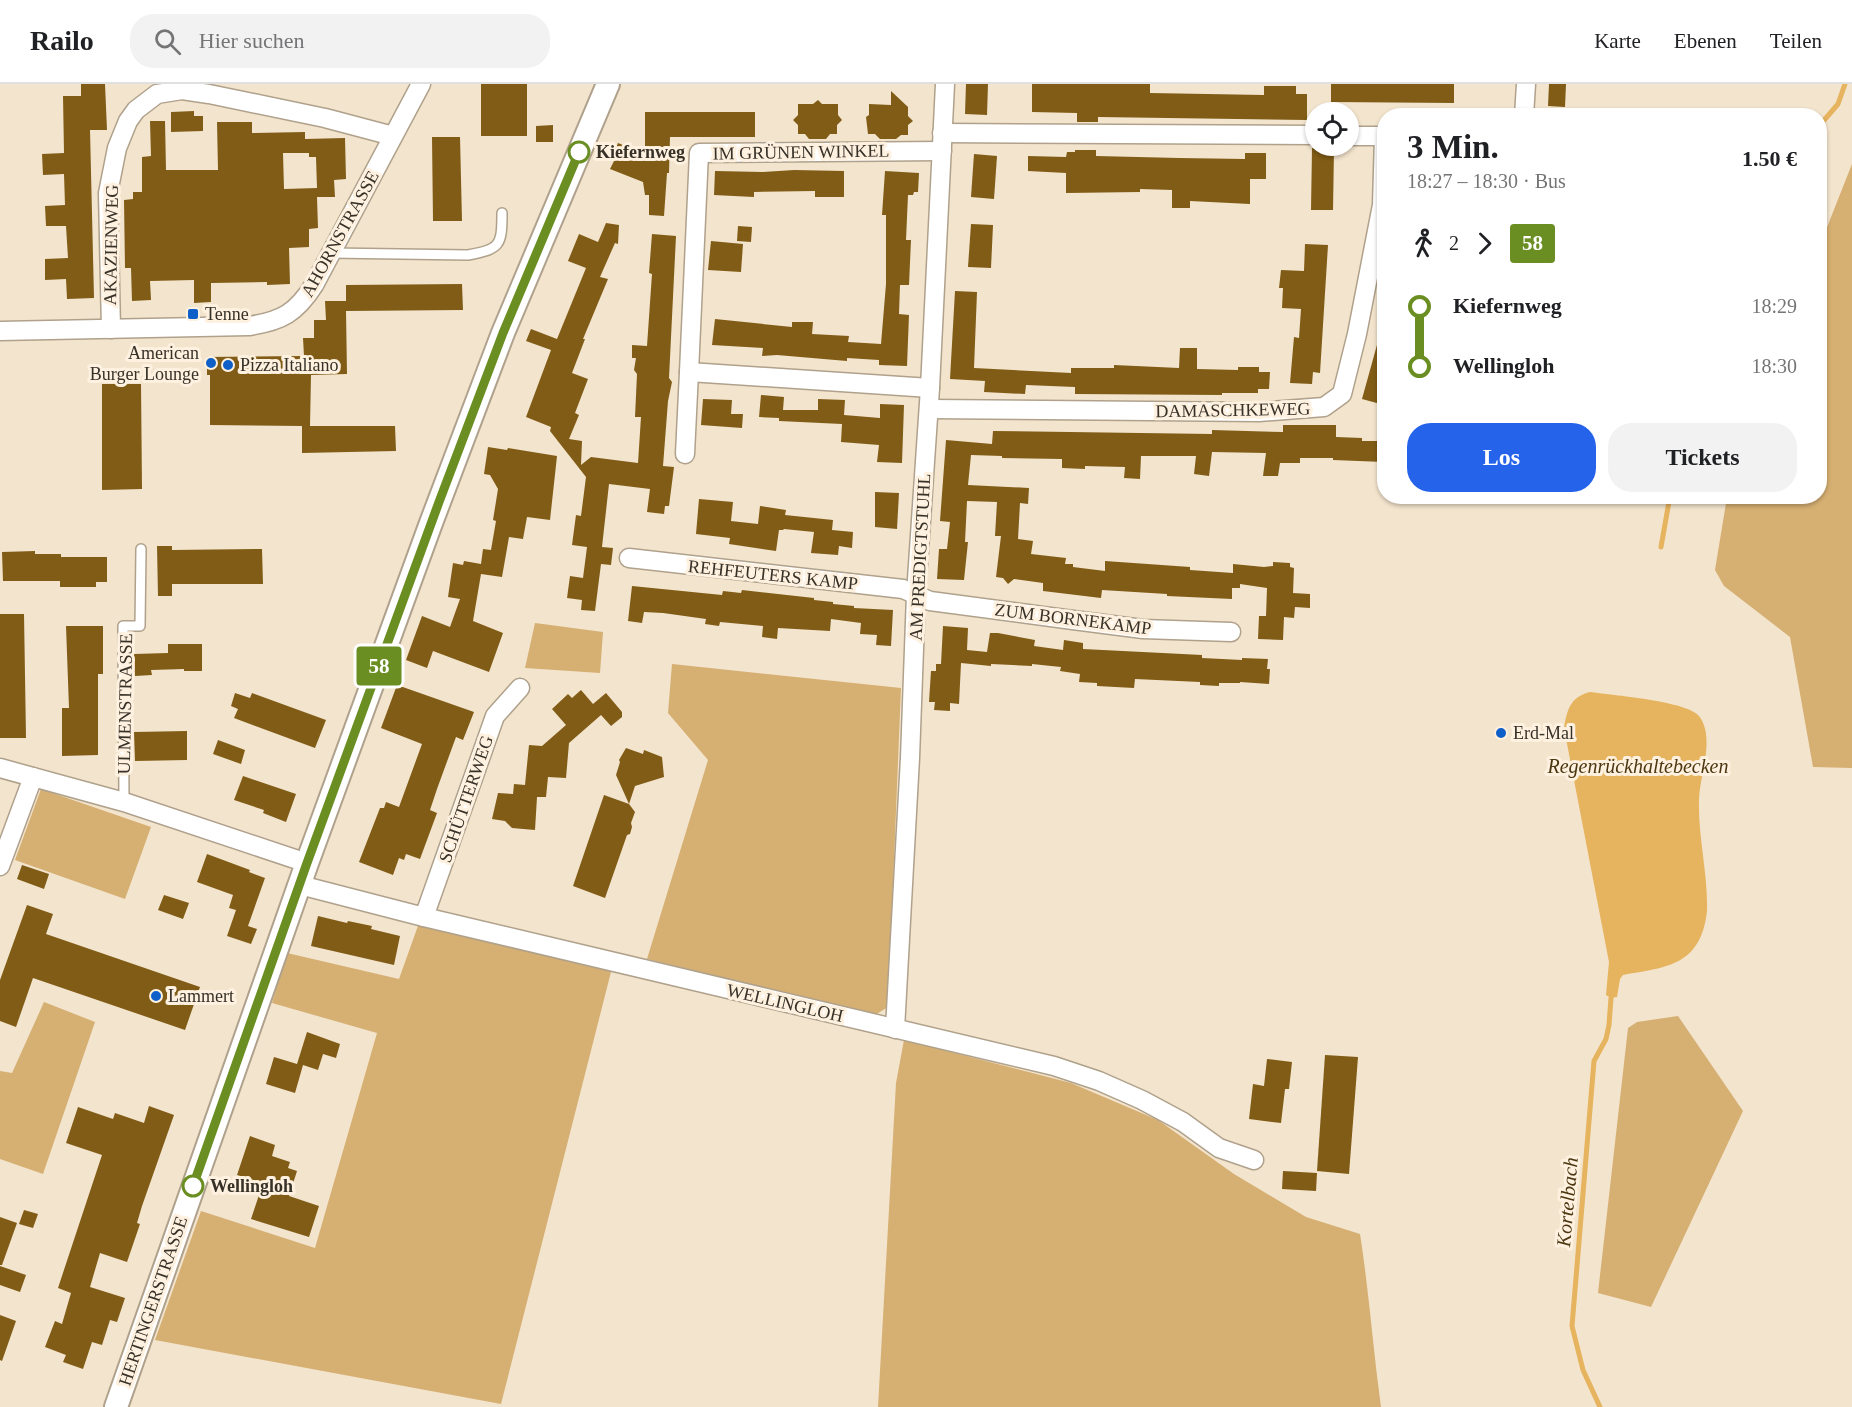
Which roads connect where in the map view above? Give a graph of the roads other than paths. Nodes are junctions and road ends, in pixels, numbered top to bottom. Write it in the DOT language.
graph roads {
  1 [pos="421,84"];
  2 [pos="608,84"];
  3 [pos="945,84"];
  4 [pos="1526,84"];
  5 [pos="1524,108"];
  6 [pos="1305,135"];
  7 [pos="393,136"];
  8 [pos="1359,136"];
  9 [pos="1377,136"];
  10 [pos="942,142"];
  11 [pos="502,213"];
  12 [pos="1377,231"];
  13 [pos="331,253"];
  14 [pos="111,329"];
  15 [pos="0,331"];
  16 [pos="689,372"];
  17 [pos="930,388"];
  18 [pos="929,409"];
  19 [pos="685,454"];
  20 [pos="141,549"];
  21 [pos="629,558"];
  22 [pos="916,594"];
  23 [pos="1231,632"];
  24 [pos="520,688"];
  25 [pos="0,768"];
  26 [pos="33,777"];
  27 [pos="124,802"];
  28 [pos="307,863"];
  29 [pos="0,866"];
  30 [pos="300,885"];
  31 [pos="424,917"];
  32 [pos="895,1029"];
  33 [pos="1254,1160"];
  34 [pos="116,1407"];
  1 -- 7 [label="street, AHORNSTRASSE"];
  2 -- 28 [label="street, HERTINGERSTRASSE"];
  3 -- 10 [label="street, AM PREDIGTSTUHL"];
  4 -- 5 [label="street"];
  6 -- 10 [label="street"];
  7 -- 13 [label="street, AHORNSTRASSE"];
  7 -- 14 [label="street, AKAZIENWEG"];
  8 -- 9 [label="street, DAMASCHKEWEG"];
  10 -- 16 [label="street, IM GRÜNEN WINKEL"];
  10 -- 17 [label="street, AM PREDIGTSTUHL"];
  11 -- 13 [label="lane"];
  12 -- 18 [label="street, DAMASCHKEWEG"];
  13 -- 14 [label="street, AHORNSTRASSE"];
  14 -- 15 [label="street, AHORNSTRASSE"];
  16 -- 17 [label="street"];
  16 -- 19 [label="street, IM GRÜNEN WINKEL"];
  17 -- 18 [label="street, AM PREDIGTSTUHL"];
  18 -- 22 [label="street, AM PREDIGTSTUHL"];
  20 -- 27 [label="lane, ULMENSTRASSE"];
  21 -- 22 [label="street, REHFEUTERS KAMP"];
  22 -- 23 [label="street, ZUM BORNEKAMP"];
  22 -- 32 [label="street, AM PREDIGTSTUHL"];
  24 -- 31 [label="street, SCHÜTTERWEG"];
  25 -- 26 [label="street, ULMENSTRASSE"];
  26 -- 27 [label="street, ULMENSTRASSE"];
  26 -- 29 [label="street"];
  27 -- 28 [label="street, ULMENSTRASSE"];
  28 -- 30 [label="street, HERTINGERSTRASSE"];
  30 -- 31 [label="street, WELLINGLOH"];
  30 -- 34 [label="street, HERTINGERSTRASSE"];
  31 -- 32 [label="street, WELLINGLOH"];
  32 -- 33 [label="street, WELLINGLOH"];
}
